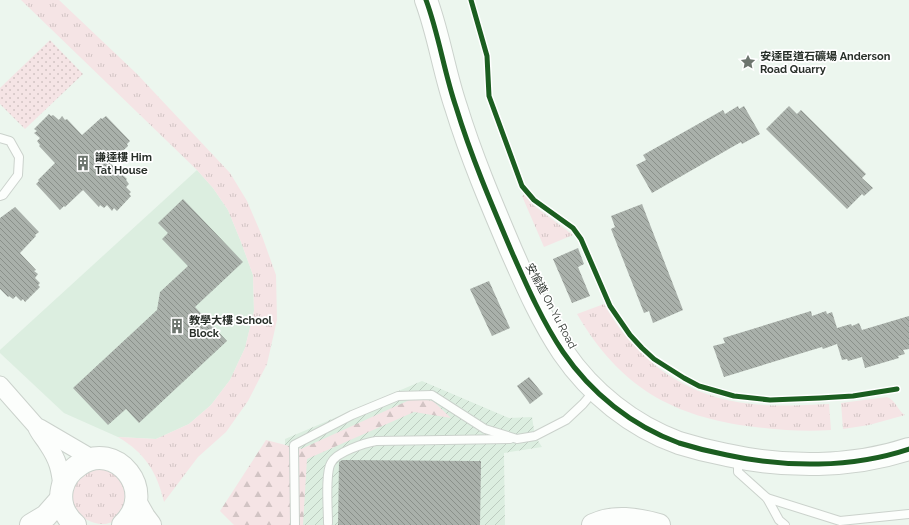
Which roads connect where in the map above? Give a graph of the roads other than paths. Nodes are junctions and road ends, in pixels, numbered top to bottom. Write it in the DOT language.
graph roads {
  1 [pos="426,0"];
  2 [pos="0,138"];
  3 [pos="0,196"];
  4 [pos="0,386"];
  5 [pos="595,390"];
  6 [pos="36,426"];
  7 [pos="517,439"];
  8 [pos="909,449"];
  9 [pos="738,458"];
  10 [pos="93,459"];
  11 [pos="62,493"];
  12 [pos="767,498"];
  13 [pos="136,503"];
  14 [pos="909,514"];
  15 [pos="328,523"];
  16 [pos="31,525"];
  17 [pos="75,525"];
  18 [pos="123,525"];
  19 [pos="150,525"];
  20 [pos="295,525"];
  21 [pos="593,525"];
  22 [pos="658,525"];
  23 [pos="785,525"];
  1 -- 5 [label="street, 安愉道 On Yu Road"];
  2 -- 3 [label="lane"];
  4 -- 6 [label="street"];
  5 -- 7 [label="lane"];
  5 -- 9 [label="street, 安愉道 On Yu Road"];
  6 -- 10 [label="street"];
  6 -- 11 [label="street"];
  7 -- 15 [label="lane"];
  7 -- 20 [label="lane"];
  8 -- 9 [label="street, 安愉道 On Yu Road"];
  9 -- 12 [label="lane"];
  10 -- 11 [label="street"];
  10 -- 13 [label="street"];
  11 -- 16 [label="street"];
  11 -- 17 [label="street"];
  12 -- 14 [label="lane"];
  12 -- 23 [label="lane"];
  13 -- 18 [label="street"];
  13 -- 19 [label="street"];
  21 -- 22 [label="street"];
}
